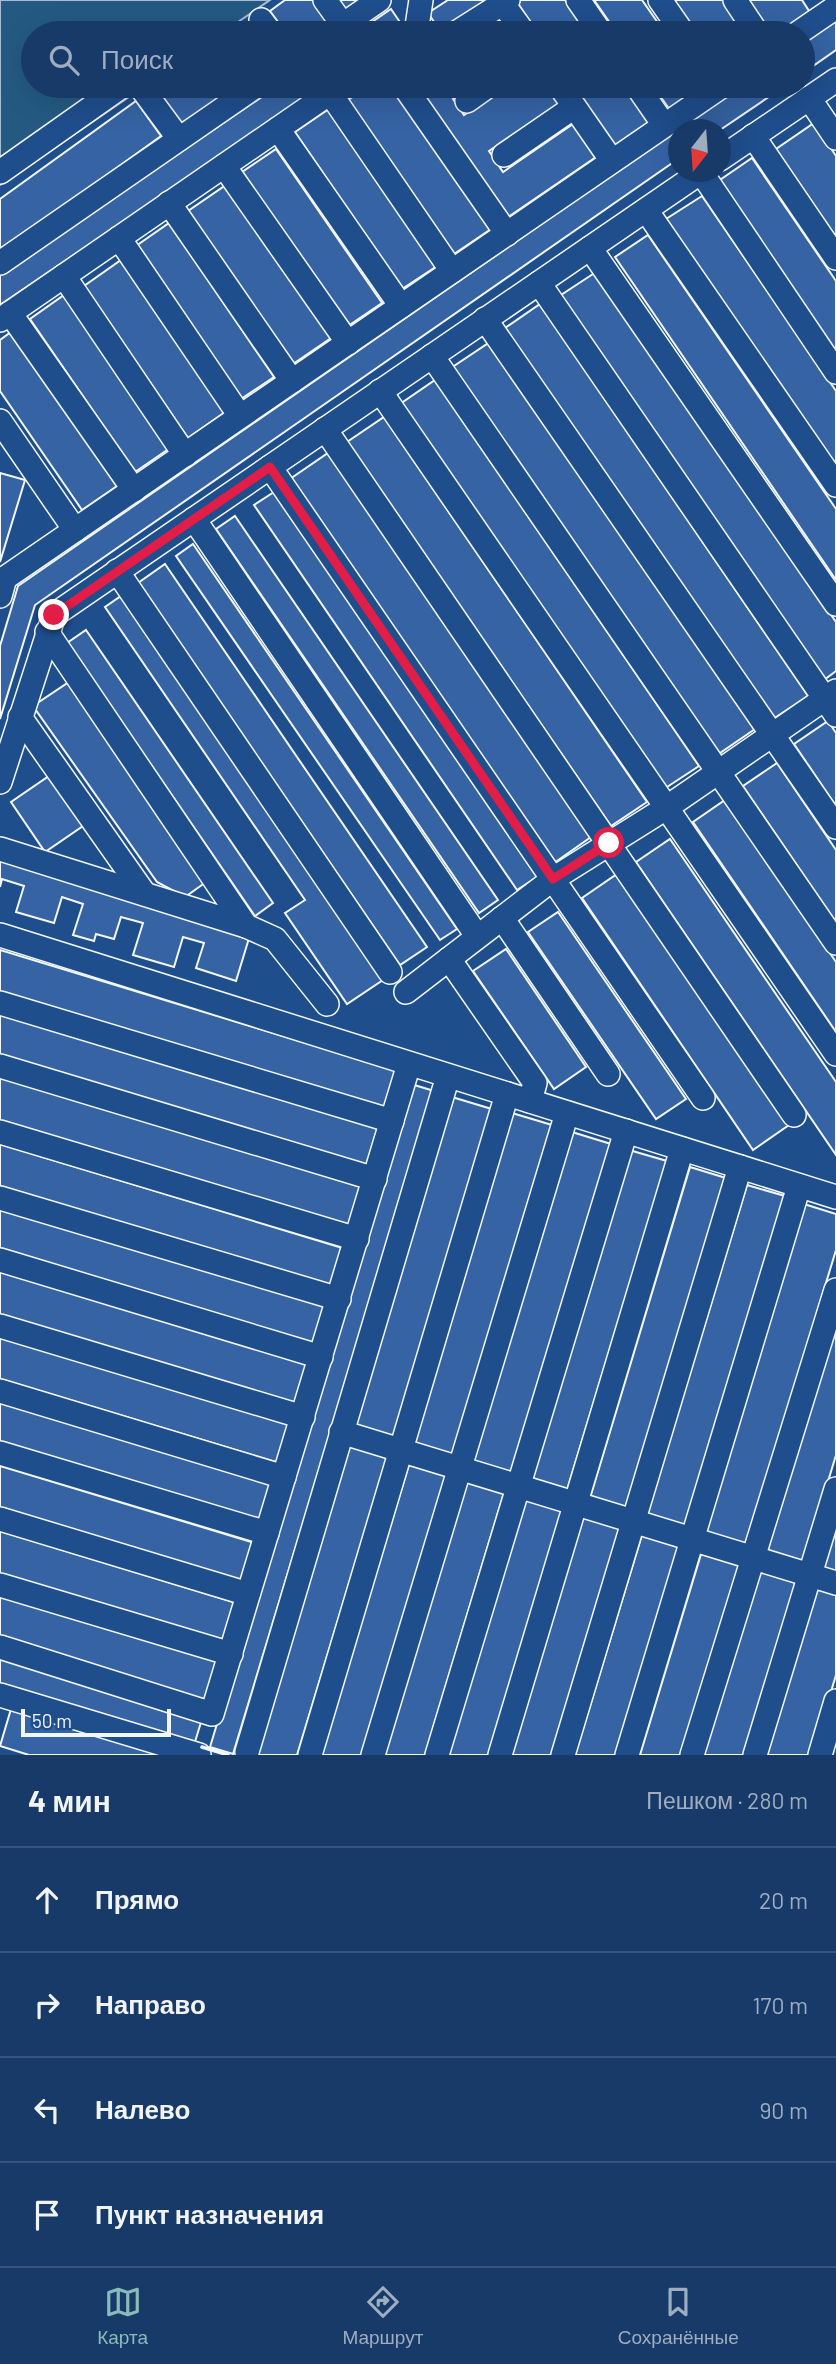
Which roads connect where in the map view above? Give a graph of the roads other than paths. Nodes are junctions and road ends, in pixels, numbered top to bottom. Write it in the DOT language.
graph roads {
  1 [pos="325,0"];
  2 [pos="379,0"];
  3 [pos="421,0"];
  4 [pos="578,0"];
  5 [pos="660,0"];
  6 [pos="735,0"];
  7 [pos="506,2"];
  8 [pos="826,7"];
  9 [pos="334,21"];
  10 [pos="349,21"];
  11 [pos="418,21"];
  12 [pos="475,21"];
  13 [pos="517,21"];
  14 [pos="593,21"];
  15 [pos="674,21"];
  16 [pos="749,21"];
  17 [pos="811,21"];
  18 [pos="836,80"];
  19 [pos="815,94"];
  20 [pos="105,98"];
  21 [pos="149,98"];
  22 [pos="225,98"];
  23 [pos="322,98"];
  24 [pos="341,98"];
  25 [pos="412,98"];
  26 [pos="471,98"];
  27 [pos="568,98"];
  28 [pos="645,98"];
  29 [pos="703,98"];
  30 [pos="809,98"];
  31 [pos="467,101"];
  32 [pos="574,107"];
  33 [pos="664,125"];
  34 [pos="278,129"];
  35 [pos="753,136"];
  36 [pos="836,138"];
  37 [pos="179,139"];
  38 [pos="731,151"];
  39 [pos="504,155"];
  40 [pos="612,161"];
  41 [pos="224,166"];
  42 [pos="0,172"];
  43 [pos="687,182"];
  44 [pos="708,182"];
  45 [pos="169,203"];
  46 [pos="646,210"];
  47 [pos="506,234"];
  48 [pos="119,238"];
  49 [pos="590,248"];
  50 [pos="836,258"];
  51 [pos="0,263"];
  52 [pos="452,271"];
  53 [pos="64,276"];
  54 [pos="539,283"];
  55 [pos="401,306"];
  56 [pos="5,316"];
  57 [pos="485,319"];
  58 [pos="348,343"];
  59 [pos="432,356"];
  60 [pos="836,372"];
  61 [pos="292,381"];
  62 [pos="380,391"];
  63 [pos="240,416"];
  64 [pos="0,421"];
  65 [pos="325,429"];
  66 [pos="185,454"];
  67 [pos="270,467"];
  68 [pos="836,485"];
  69 [pos="134,490"];
  70 [pos="194,519"];
  71 [pos="75,530"];
  72 [pos="117,571"];
  73 [pos="2,583"];
  74 [pos="836,604"];
  75 [pos="47,632"];
  76 [pos="832,702"];
  77 [pos="20,717"];
  78 [pos="774,736"];
  79 [pos="719,771"];
  80 [pos="0,782"];
  81 [pos="666,808"];
  82 [pos="836,827"];
  83 [pos="609,843"];
  84 [pos="0,849"];
  85 [pos="553,879"];
  86 [pos="144,894"];
  87 [pos="502,918"];
  88 [pos="246,926"];
  89 [pos="0,935"];
  90 [pos="477,936"];
  91 [pos="836,943"];
  92 [pos="449,959"];
  93 [pos="390,971"];
  94 [pos="406,992"];
  95 [pos="0,1003"];
  96 [pos="327,1004"];
  97 [pos="836,1054"];
  98 [pos="409,1063"];
  99 [pos="0,1066"];
  100 [pos="608,1074"];
  101 [pos="448,1076"];
  102 [pos="507,1094"];
  103 [pos="703,1098"];
  104 [pos="530,1101"];
  105 [pos="567,1113"];
  106 [pos="794,1115"];
  107 [pos="392,1121"];
  108 [pos="626,1131"];
  109 [pos="0,1132"];
  110 [pos="682,1149"];
  111 [pos="740,1167"];
  112 [pos="375,1179"];
  113 [pos="799,1186"];
  114 [pos="836,1197"];
  115 [pos="0,1198"];
  116 [pos="357,1239"];
  117 [pos="0,1260"];
  118 [pos="836,1290"];
  119 [pos="339,1299"];
  120 [pos="0,1326"];
  121 [pos="321,1357"];
  122 [pos="0,1391"];
  123 [pos="303,1417"];
  124 [pos="341,1432"];
  125 [pos="401,1450"];
  126 [pos="0,1453"];
  127 [pos="459,1468"];
  128 [pos="284,1477"];
  129 [pos="518,1486"];
  130 [pos="836,1489"];
  131 [pos="575,1503"];
  132 [pos="0,1518"];
  133 [pos="635,1522"];
  134 [pos="267,1533"];
  135 [pos="690,1539"];
  136 [pos="752,1558"];
  137 [pos="810,1575"];
  138 [pos="836,1583"];
  139 [pos="0,1585"];
  140 [pos="248,1594"];
  141 [pos="0,1647"];
  142 [pos="231,1654"];
  143 [pos="0,1695"];
  144 [pos="836,1701"];
  145 [pos="247,1752"];
  146 [pos="192,1754"];
  147 [pos="310,1755"];
  148 [pos="373,1755"];
  149 [pos="437,1755"];
  150 [pos="500,1755"];
  151 [pos="563,1755"];
  152 [pos="627,1755"];
  153 [pos="692,1755"];
  154 [pos="755,1755"];
  155 [pos="820,1755"];
  1 -- 9 [label="lane"];
  2 -- 10 [label="lane"];
  3 -- 11 [label="lane"];
  4 -- 14 [label="lane"];
  5 -- 15 [label="lane"];
  6 -- 16 [label="lane"];
  7 -- 12 [label="lane"];
  7 -- 13 [label="lane"];
  8 -- 17 [label="lane"];
  18 -- 19 [label="lane"];
  20 -- 42 [label="lane"];
  21 -- 37 [label="lane"];
  22 -- 37 [label="lane"];
  23 -- 34 [label="lane"];
  24 -- 52 [label="lane"];
  25 -- 47 [label="lane"];
  26 -- 31 [label="lane"];
  27 -- 32 [label="lane"];
  28 -- 33 [label="lane"];
  29 -- 33 [label="lane"];
  30 -- 35 [label="lane"];
  30 -- 36 [label="lane"];
  32 -- 39 [label="lane"];
  32 -- 40 [label="lane"];
  33 -- 40 [label="lane"];
  34 -- 41 [label="lane"];
  34 -- 55 [label="lane"];
  35 -- 38 [label="lane"];
  35 -- 50 [label="lane"];
  37 -- 51 [label="lane"];
  40 -- 47 [label="lane"];
  41 -- 45 [label="lane"];
  41 -- 58 [label="lane"];
  43 -- 46 [label="lane"];
  44 -- 60 [label="lane"];
  45 -- 48 [label="lane"];
  45 -- 61 [label="lane"];
  46 -- 49 [label="lane"];
  46 -- 68 [label="lane"];
  47 -- 52 [label="lane"];
  48 -- 53 [label="lane"];
  48 -- 63 [label="lane"];
  49 -- 54 [label="lane"];
  49 -- 74 [label="lane"];
  52 -- 55 [label="lane"];
  53 -- 56 [label="lane"];
  53 -- 66 [label="lane"];
  54 -- 57 [label="lane"];
  54 -- 76 [label="lane"];
  55 -- 58 [label="lane"];
  56 -- 69 [label="lane"];
  57 -- 59 [label="lane"];
  57 -- 78 [label="lane"];
  58 -- 61 [label="lane"];
  59 -- 62 [label="lane"];
  59 -- 79 [label="lane"];
  61 -- 63 [label="lane"];
  62 -- 65 [label="lane"];
  62 -- 81 [label="lane"];
  63 -- 66 [label="lane"];
  64 -- 71 [label="lane"];
  65 -- 67 [label="lane"];
  65 -- 83 [label="lane"];
  66 -- 69 [label="lane"];
  67 -- 70 [label="lane"];
  67 -- 85 [label="lane"];
  69 -- 71 [label="lane"];
  70 -- 72 [label="lane"];
  70 -- 90 [label="lane"];
  71 -- 73 [label="lane"];
  72 -- 75 [label="lane"];
  72 -- 93 [label="lane"];
  75 -- 77 [label="lane"];
  75 -- 88 [label="lane"];
  76 -- 78 [label="lane"];
  77 -- 80 [label="lane"];
  77 -- 86 [label="lane"];
  78 -- 79 [label="lane"];
  78 -- 82 [label="lane"];
  79 -- 81 [label="lane"];
  79 -- 91 [label="lane"];
  81 -- 83 [label="lane"];
  81 -- 97 [label="lane"];
  83 -- 85 [label="lane"];
  83 -- 106 [label="lane"];
  84 -- 86 [label="lane"];
  85 -- 87 [label="lane"];
  85 -- 103 [label="lane"];
  86 -- 88 [label="lane"];
  87 -- 90 [label="lane"];
  87 -- 100 [label="lane"];
  88 -- 96 [label="lane"];
  89 -- 98 [label="lane"];
  90 -- 92 [label="lane"];
  92 -- 94 [label="lane"];
  92 -- 104 [label="lane"];
  95 -- 107 [label="lane"];
  98 -- 101 [label="lane"];
  98 -- 107 [label="lane"];
  99 -- 112 [label="lane"];
  101 -- 102 [label="lane"];
  101 -- 124 [label="lane"];
  102 -- 104 [label="lane"];
  102 -- 125 [label="lane"];
  104 -- 105 [label="lane"];
  105 -- 108 [label="lane"];
  105 -- 127 [label="lane"];
  107 -- 112 [label="lane"];
  108 -- 110 [label="lane"];
  108 -- 129 [label="lane"];
  109 -- 116 [label="lane"];
  110 -- 111 [label="lane"];
  110 -- 131 [label="lane"];
  111 -- 113 [label="lane"];
  111 -- 133 [label="lane"];
  112 -- 116 [label="lane"];
  113 -- 114 [label="lane"];
  113 -- 135 [label="lane"];
  115 -- 119 [label="lane"];
  116 -- 119 [label="lane"];
  117 -- 121 [label="lane"];
  118 -- 136 [label="lane"];
  119 -- 121 [label="lane"];
  120 -- 123 [label="lane"];
  121 -- 123 [label="lane"];
  122 -- 128 [label="lane"];
  123 -- 128 [label="lane"];
  124 -- 125 [label="lane"];
  124 -- 145 [label="lane"];
  125 -- 127 [label="lane"];
  125 -- 147 [label="lane"];
  126 -- 134 [label="lane"];
  127 -- 129 [label="lane"];
  127 -- 148 [label="lane"];
  128 -- 134 [label="lane"];
  129 -- 131 [label="lane"];
  129 -- 149 [label="lane"];
  130 -- 137 [label="lane"];
  131 -- 133 [label="lane"];
  131 -- 150 [label="lane"];
  132 -- 140 [label="lane"];
  133 -- 135 [label="lane"];
  133 -- 151 [label="lane"];
  134 -- 140 [label="lane"];
  135 -- 136 [label="lane"];
  135 -- 152 [label="lane"];
  136 -- 137 [label="lane"];
  136 -- 153 [label="lane"];
  137 -- 138 [label="lane"];
  137 -- 154 [label="lane"];
  139 -- 142 [label="lane"];
  140 -- 142 [label="lane"];
  141 -- 142 [label="lane"];
  143 -- 146 [label="lane"];
  144 -- 155 [label="lane"];
}
